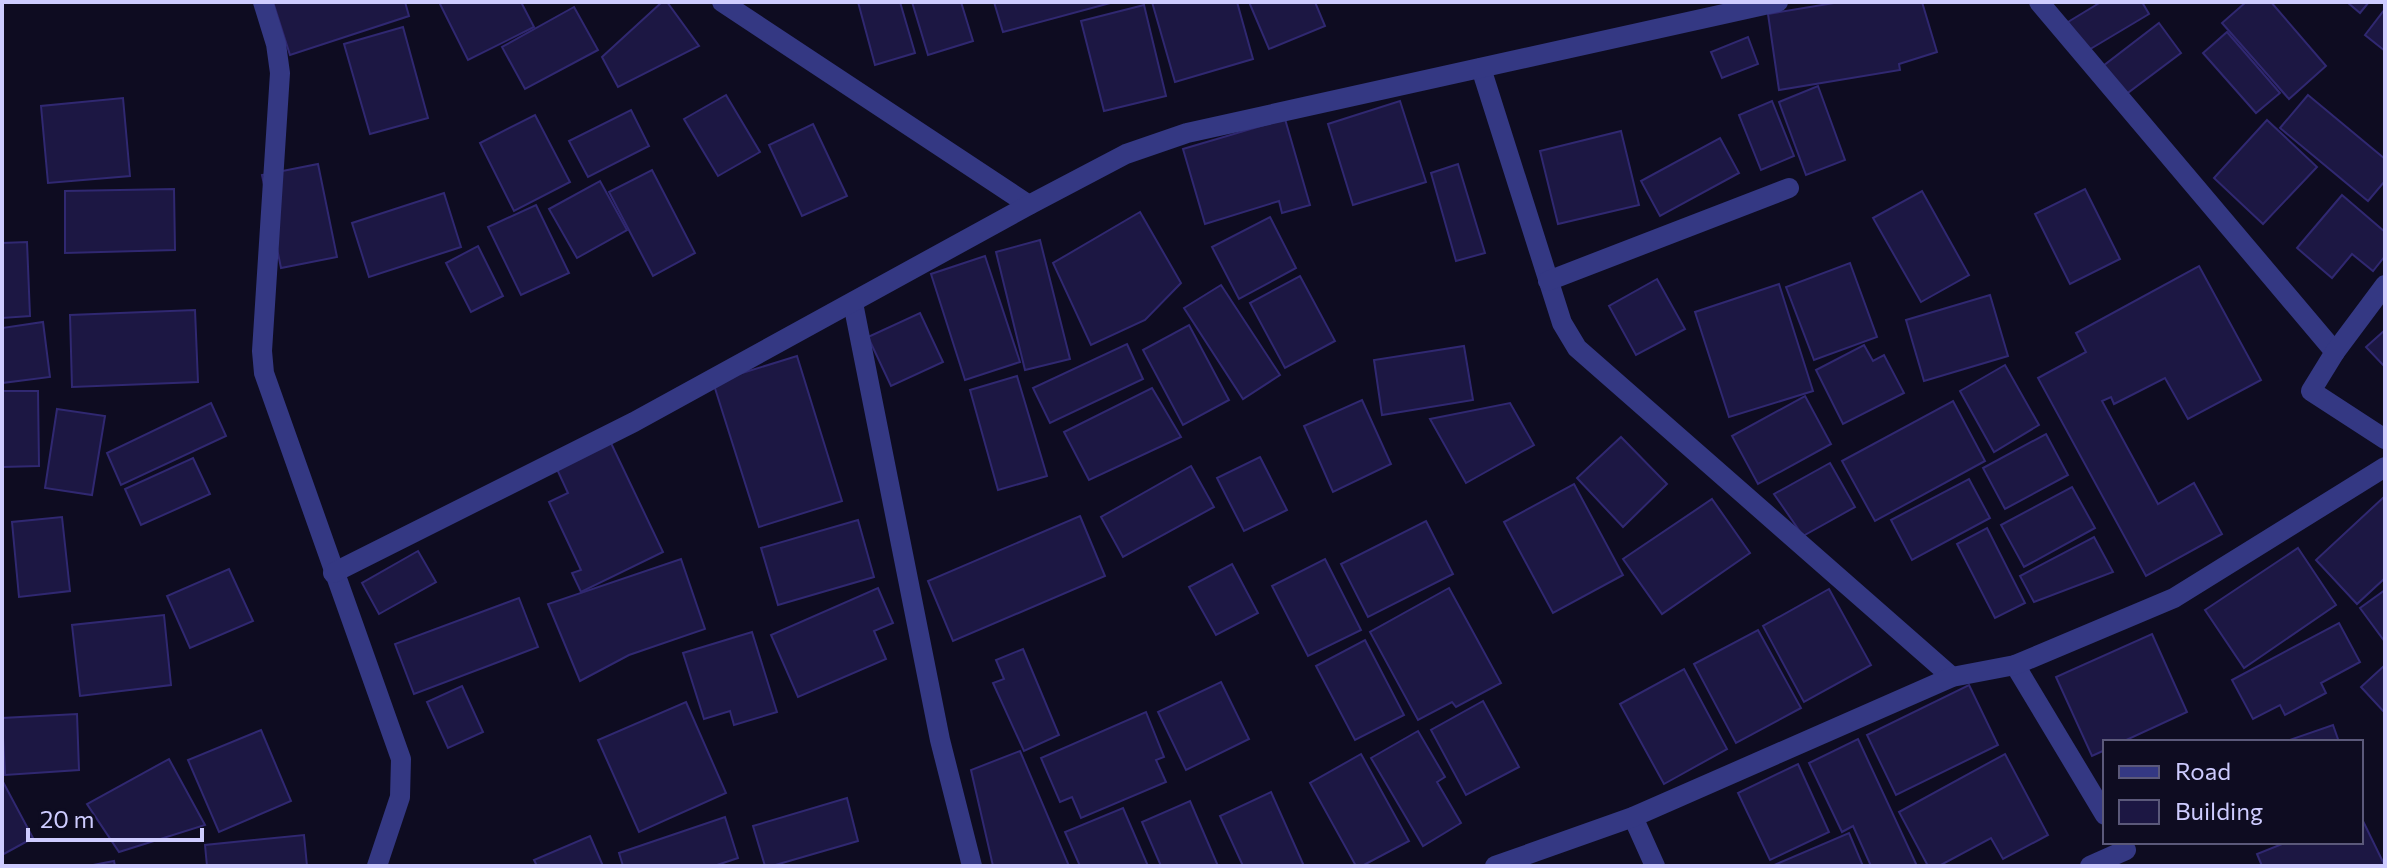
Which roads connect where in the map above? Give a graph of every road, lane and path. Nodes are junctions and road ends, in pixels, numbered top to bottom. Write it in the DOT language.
graph roads {
  1 [pos="263,2"];
  2 [pos="722,2"];
  3 [pos="1778,2"];
  4 [pos="2039,2"];
  5 [pos="1481,68"];
  6 [pos="1789,188"];
  7 [pos="1029,205"];
  8 [pos="1548,281"];
  9 [pos="2385,285"];
  10 [pos="853,303"];
  11 [pos="2335,352"];
  12 [pos="2385,439"];
  13 [pos="2385,467"];
  14 [pos="333,573"];
  15 [pos="2015,665"];
  16 [pos="1952,677"];
  17 [pos="2103,812"];
  18 [pos="1633,817"];
  19 [pos="2127,853"];
  20 [pos="377,866"];
  21 [pos="972,866"];
  22 [pos="1495,866"];
  23 [pos="1655,866"];
  24 [pos="2090,866"];
  1 -- 14 [label="street"];
  2 -- 7 [label="street"];
  3 -- 5 [label="street"];
  4 -- 11 [label="street"];
  5 -- 7 [label="street"];
  5 -- 8 [label="street"];
  6 -- 8 [label="street"];
  7 -- 10 [label="street"];
  8 -- 16 [label="street"];
  9 -- 11 [label="street"];
  10 -- 14 [label="street"];
  10 -- 21 [label="street"];
  11 -- 12 [label="street"];
  13 -- 15 [label="street"];
  14 -- 20 [label="street"];
  15 -- 16 [label="street"];
  15 -- 17 [label="street"];
  16 -- 18 [label="street"];
  18 -- 22 [label="street"];
  18 -- 23 [label="street"];
  19 -- 24 [label="street"];
}
